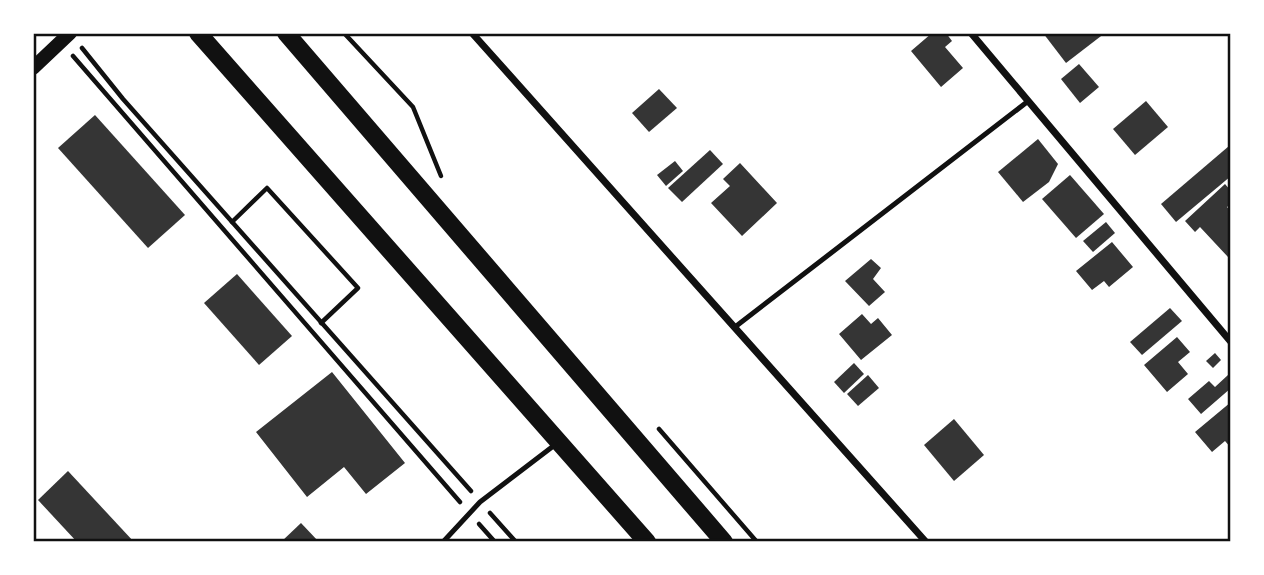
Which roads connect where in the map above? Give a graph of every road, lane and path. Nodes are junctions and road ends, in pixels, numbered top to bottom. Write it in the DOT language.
graph roads {
  1 [pos="198,33"];
  2 [pos="286,33"];
  3 [pos="344,33"];
  4 [pos="472,33"];
  5 [pos="971,33"];
  6 [pos="70,40"];
  7 [pos="33,68"];
  8 [pos="1027,102"];
  9 [pos="447,183"];
  10 [pos="232,222"];
  11 [pos="321,323"];
  12 [pos="735,327"];
  13 [pos="1231,342"];
  14 [pos="658,428"];
  15 [pos="559,442"];
  16 [pos="480,502"];
  17 [pos="471,514"];
  18 [pos="443,542"];
  19 [pos="495,542"];
  20 [pos="516,542"];
  21 [pos="647,542"];
  22 [pos="724,542"];
  23 [pos="757,542"];
  24 [pos="926,542"];
  1 -- 15 [label="main road"];
  2 -- 22 [label="main road"];
  3 -- 9 [label="path"];
  4 -- 12 [label="street"];
  5 -- 8 [label="street"];
  6 -- 7 [label="main road"];
  6 -- 10 [label="path"];
  6 -- 17 [label="path"];
  8 -- 12 [label="lane"];
  8 -- 13 [label="street"];
  10 -- 11 [label="path"];
  10 -- 11 [label="path"];
  11 -- 16 [label="path"];
  12 -- 24 [label="street"];
  14 -- 23 [label="path"];
  15 -- 16 [label="lane"];
  15 -- 21 [label="main road"];
  16 -- 17 [label="lane"];
  16 -- 20 [label="path"];
  17 -- 18 [label="lane"];
  17 -- 19 [label="path"];
}
